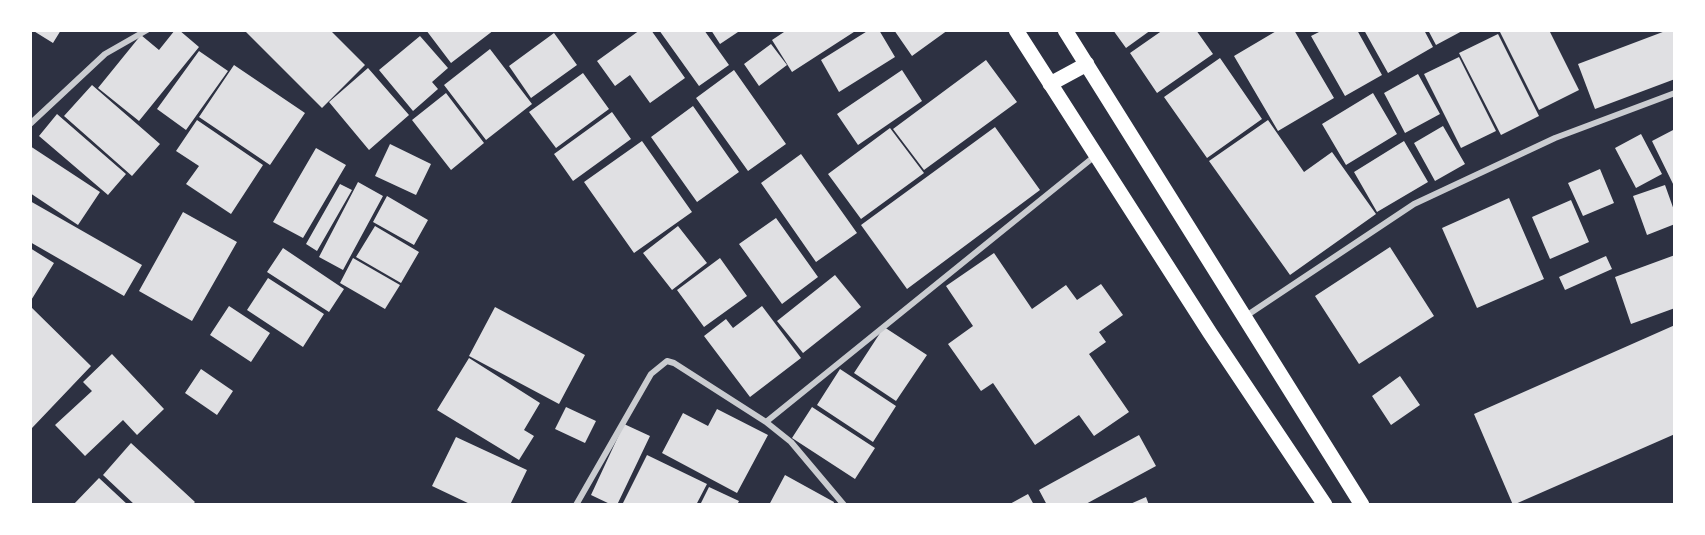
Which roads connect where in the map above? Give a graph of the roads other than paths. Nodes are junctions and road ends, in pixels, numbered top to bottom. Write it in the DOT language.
graph roads {
  1 [pos="147,30"];
  2 [pos="1016,30"];
  3 [pos="1065,30"];
  4 [pos="1087,64"];
  5 [pos="1050,84"];
  6 [pos="1675,93"];
  7 [pos="30,124"];
  8 [pos="1096,155"];
  9 [pos="1245,316"];
  10 [pos="766,422"];
  11 [pos="576,505"];
  12 [pos="844,505"];
  13 [pos="1325,505"];
  14 [pos="1362,505"];
  1 -- 7 [label="street"];
  2 -- 5 [label="main road"];
  3 -- 4 [label="main road"];
  4 -- 5 [label="main road"];
  4 -- 9 [label="main road"];
  5 -- 8 [label="main road"];
  6 -- 9 [label="street"];
  8 -- 10 [label="street"];
  8 -- 13 [label="main road"];
  9 -- 14 [label="main road"];
  10 -- 11 [label="street"];
  10 -- 12 [label="street"];
}
